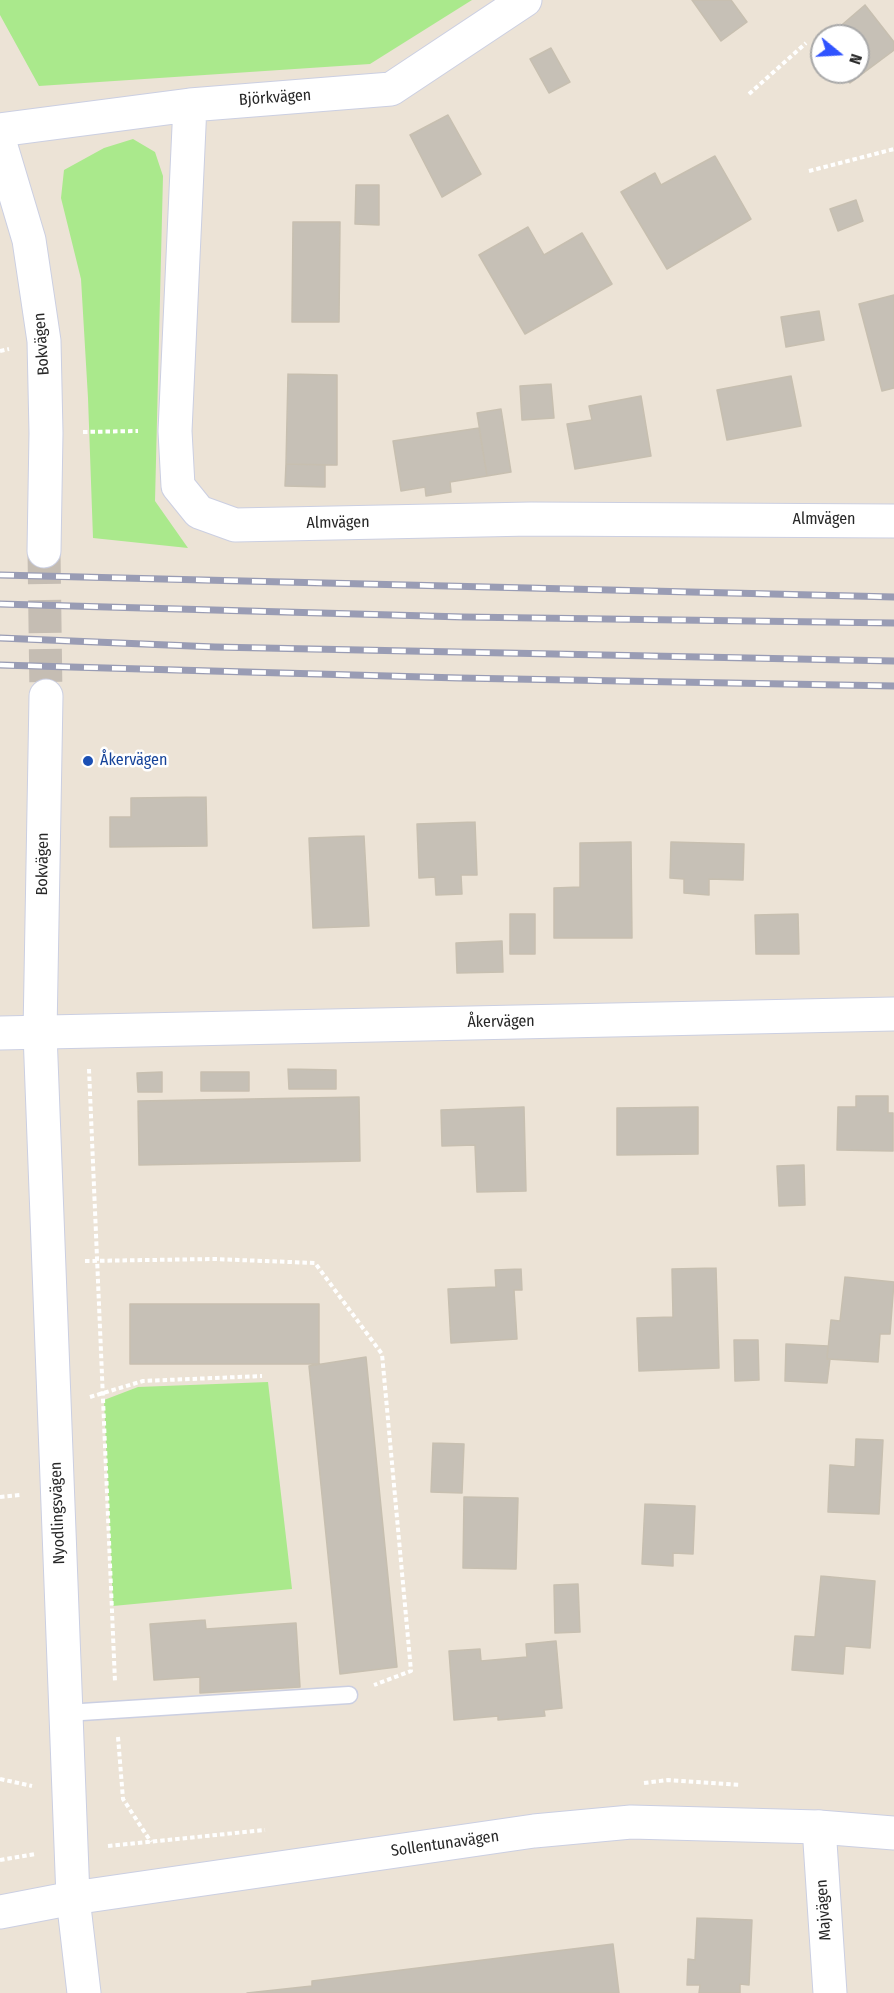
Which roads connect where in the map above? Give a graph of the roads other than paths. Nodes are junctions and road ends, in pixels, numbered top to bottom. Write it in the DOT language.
graph roads {
  1 [pos="525,0"];
  2 [pos="190,105"];
  3 [pos="0,130"];
  4 [pos="0,142"];
  5 [pos="894,520"];
  6 [pos="44,551"];
  7 [pos="45,696"];
  8 [pos="894,1014"];
  9 [pos="0,1033"];
  10 [pos="40,1033"];
  11 [pos="349,1695"];
  12 [pos="66,1713"];
  13 [pos="819,1827"];
  14 [pos="894,1833"];
  15 [pos="74,1898"];
  16 [pos="0,1912"];
  17 [pos="84,1993"];
  18 [pos="830,1993"];
  1 -- 2 [label="street, Björkvägen"];
  2 -- 3 [label="street, Björkvägen"];
  2 -- 5 [label="street, Almvägen"];
  4 -- 6 [label="street, Bokvägen"];
  7 -- 10 [label="street, Bokvägen"];
  8 -- 10 [label="street, Åkervägen"];
  9 -- 10 [label="street, Åkervägen"];
  10 -- 12 [label="street, Nyodlingsvägen"];
  11 -- 12 [label="lane"];
  12 -- 15 [label="street, Nyodlingsvägen"];
  13 -- 14 [label="street, Sollentunavägen"];
  13 -- 15 [label="street, Sollentunavägen"];
  13 -- 18 [label="street, Majvägen"];
  15 -- 16 [label="street, Sollentunavägen"];
  15 -- 17 [label="street, Nyodlingsvägen"];
}
